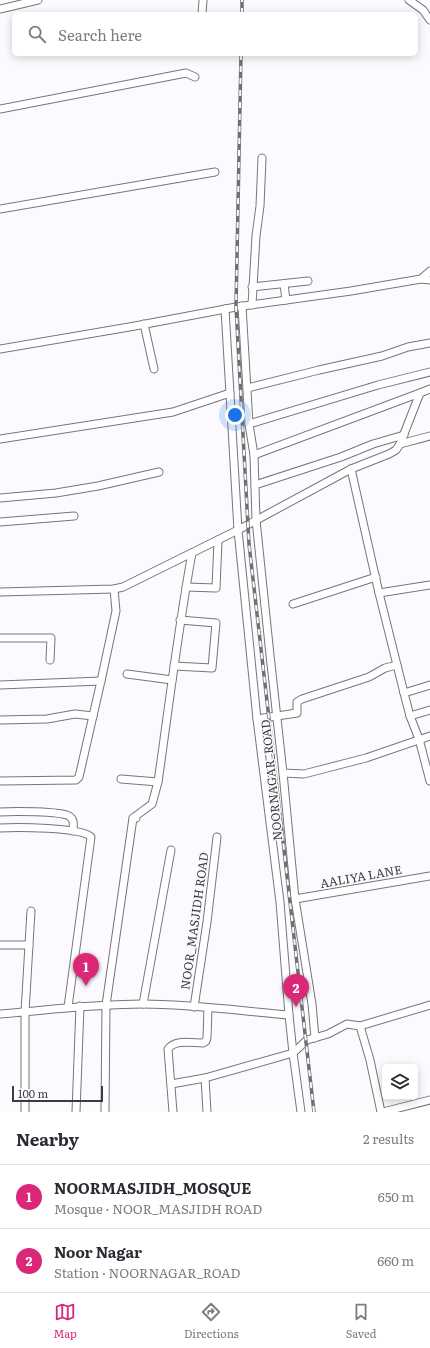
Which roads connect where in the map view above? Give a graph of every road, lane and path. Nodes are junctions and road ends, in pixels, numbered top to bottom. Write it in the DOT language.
graph roads {
  1 [pos="38,0"];
  2 [pos="203,0"];
  3 [pos="408,0"];
  4 [pos="0,9"];
  5 [pos="202,12"];
  6 [pos="430,20"];
  7 [pos="195,77"];
  8 [pos="0,109"];
  9 [pos="262,158"];
  10 [pos="215,172"];
  11 [pos="0,209"];
  12 [pos="430,271"];
  13 [pos="421,279"];
  14 [pos="430,280"];
  15 [pos="308,281"];
  16 [pos="284,284"];
  17 [pos="252,287"];
  18 [pos="286,300"];
  19 [pos="252,305"];
  20 [pos="242,306"];
  21 [pos="225,309"];
  22 [pos="144,324"];
  23 [pos="430,344"];
  24 [pos="0,349"];
  25 [pos="154,369"];
  26 [pos="430,372"];
  27 [pos="248,388"];
  28 [pos="430,389"];
  29 [pos="230,393"];
  30 [pos="420,393"];
  31 [pos="249,424"];
  32 [pos="404,435"];
  33 [pos="430,436"];
  34 [pos="0,438"];
  35 [pos="400,444"];
  36 [pos="254,455"];
  37 [pos="351,469"];
  38 [pos="159,472"];
  39 [pos="255,485"];
  40 [pos="0,498"];
  41 [pos="74,516"];
  42 [pos="256,520"];
  43 [pos="0,522"];
  44 [pos="238,530"];
  45 [pos="218,540"];
  46 [pos="192,553"];
  47 [pos="376,577"];
  48 [pos="430,585"];
  49 [pos="186,587"];
  50 [pos="114,589"];
  51 [pos="0,592"];
  52 [pos="379,593"];
  53 [pos="293,604"];
  54 [pos="180,620"];
  55 [pos="0,638"];
  56 [pos="50,660"];
  57 [pos="397,665"];
  58 [pos="174,666"];
  59 [pos="126,674"];
  60 [pos="172,680"];
  61 [pos="102,681"];
  62 [pos="0,685"];
  63 [pos="430,685"];
  64 [pos="404,693"];
  65 [pos="430,710"];
  66 [pos="93,716"];
  67 [pos="410,716"];
  68 [pos="277,717"];
  69 [pos="258,719"];
  70 [pos="0,720"];
  71 [pos="430,736"];
  72 [pos="419,740"];
  73 [pos="283,773"];
  74 [pos="121,780"];
  75 [pos="0,781"];
  76 [pos="430,781"];
  77 [pos="158,782"];
  78 [pos="0,812"];
  79 [pos="0,828"];
  80 [pos="73,831"];
  81 [pos="217,837"];
  82 [pos="171,850"];
  83 [pos="430,876"];
  84 [pos="295,899"];
  85 [pos="31,911"];
  86 [pos="0,945"];
  87 [pos="29,945"];
  88 [pos="143,1004"];
  89 [pos="106,1005"];
  90 [pos="430,1005"];
  91 [pos="80,1006"];
  92 [pos="194,1006"];
  93 [pos="68,1007"];
  94 [pos="208,1008"];
  95 [pos="25,1012"];
  96 [pos="0,1014"];
  97 [pos="289,1015"];
  98 [pos="360,1026"];
  99 [pos="315,1038"];
  100 [pos="293,1053"];
  101 [pos="205,1078"];
  102 [pos="171,1084"];
  103 [pos="430,1100"];
  104 [pos="25,1112"];
  105 [pos="76,1112"];
  106 [pos="105,1112"];
  107 [pos="173,1112"];
  108 [pos="207,1112"];
  109 [pos="301,1112"];
  110 [pos="382,1112"];
  1 -- 4 [label="street"];
  2 -- 5 [label="street"];
  3 -- 6 [label="street"];
  7 -- 8 [label="street"];
  9 -- 17 [label="street"];
  10 -- 11 [label="street"];
  12 -- 13 [label="street"];
  13 -- 14 [label="street"];
  13 -- 18 [label="street"];
  15 -- 16 [label="street"];
  16 -- 17 [label="street"];
  16 -- 18 [label="street"];
  17 -- 19 [label="street"];
  18 -- 19 [label="street"];
  19 -- 20 [label="street"];
  20 -- 21 [label="street"];
  20 -- 27 [label="street, NOORNAGAR_ROAD"];
  21 -- 22 [label="street"];
  21 -- 29 [label="street"];
  22 -- 24 [label="street"];
  22 -- 25 [label="street"];
  23 -- 27 [label="street"];
  26 -- 31 [label="street"];
  27 -- 31 [label="street, NOORNAGAR_ROAD"];
  28 -- 30 [label="street"];
  29 -- 34 [label="street"];
  29 -- 44 [label="street"];
  30 -- 32 [label="street"];
  30 -- 36 [label="street"];
  31 -- 36 [label="street, NOORNAGAR_ROAD"];
  32 -- 35 [label="street"];
  32 -- 39 [label="street"];
  33 -- 35 [label="street"];
  35 -- 37 [label="street"];
  36 -- 39 [label="street, NOORNAGAR_ROAD"];
  37 -- 42 [label="street"];
  37 -- 47 [label="street"];
  38 -- 40 [label="street"];
  39 -- 42 [label="street, NOORNAGAR_ROAD"];
  41 -- 43 [label="street"];
  42 -- 44 [label="street"];
  42 -- 68 [label="street, NOORNAGAR_ROAD"];
  44 -- 45 [label="street"];
  44 -- 69 [label="street"];
  45 -- 46 [label="street"];
  45 -- 49 [label="street"];
  46 -- 49 [label="street"];
  46 -- 50 [label="street"];
  47 -- 52 [label="street"];
  47 -- 53 [label="street"];
  48 -- 52 [label="street"];
  49 -- 54 [label="street"];
  50 -- 51 [label="street"];
  50 -- 61 [label="street"];
  52 -- 57 [label="street"];
  54 -- 58 [label="street"];
  54 -- 58 [label="street"];
  55 -- 56 [label="street"];
  57 -- 64 [label="street"];
  57 -- 68 [label="street"];
  58 -- 60 [label="street"];
  59 -- 60 [label="street"];
  60 -- 77 [label="street"];
  61 -- 62 [label="street"];
  61 -- 66 [label="street"];
  63 -- 64 [label="street"];
  64 -- 67 [label="street"];
  65 -- 67 [label="street"];
  66 -- 70 [label="street"];
  66 -- 75 [label="street"];
  67 -- 72 [label="street"];
  68 -- 69 [label="street"];
  68 -- 73 [label="street, NOORNAGAR_ROAD"];
  69 -- 97 [label="street"];
  71 -- 72 [label="street"];
  72 -- 73 [label="street"];
  72 -- 76 [label="street"];
  73 -- 84 [label="street, NOORNAGAR_ROAD"];
  74 -- 77 [label="street"];
  77 -- 89 [label="street"];
  78 -- 80 [label="street"];
  79 -- 80 [label="street"];
  80 -- 93 [label="street"];
  81 -- 92 [label="street, NOOR_MASJIDH ROAD"];
  82 -- 88 [label="street"];
  83 -- 84 [label="street, AALIYA LANE"];
  84 -- 99 [label="street, NOORNAGAR_ROAD"];
  85 -- 87 [label="street"];
  86 -- 87 [label="street"];
  87 -- 95 [label="street"];
  88 -- 89 [label="street, NOOR_MASJIDH ROAD"];
  88 -- 92 [label="street, NOOR_MASJIDH ROAD"];
  89 -- 91 [label="street, NOOR_MASJIDH ROAD"];
  89 -- 106 [label="street"];
  90 -- 98 [label="street"];
  91 -- 93 [label="street, NOOR_MASJIDH ROAD"];
  91 -- 105 [label="street"];
  92 -- 94 [label="street, NOOR_MASJIDH ROAD"];
  93 -- 95 [label="street, NOOR_MASJIDH ROAD"];
  94 -- 97 [label="street, NOOR_MASJIDH ROAD"];
  94 -- 102 [label="street"];
  95 -- 96 [label="street, NOOR_MASJIDH ROAD"];
  95 -- 104 [label="street"];
  97 -- 100 [label="street"];
  98 -- 99 [label="street"];
  98 -- 110 [label="street"];
  99 -- 100 [label="street"];
  100 -- 101 [label="street"];
  100 -- 109 [label="street"];
  101 -- 102 [label="street"];
  101 -- 108 [label="street"];
  102 -- 107 [label="street"];
  103 -- 110 [label="street"];
}
